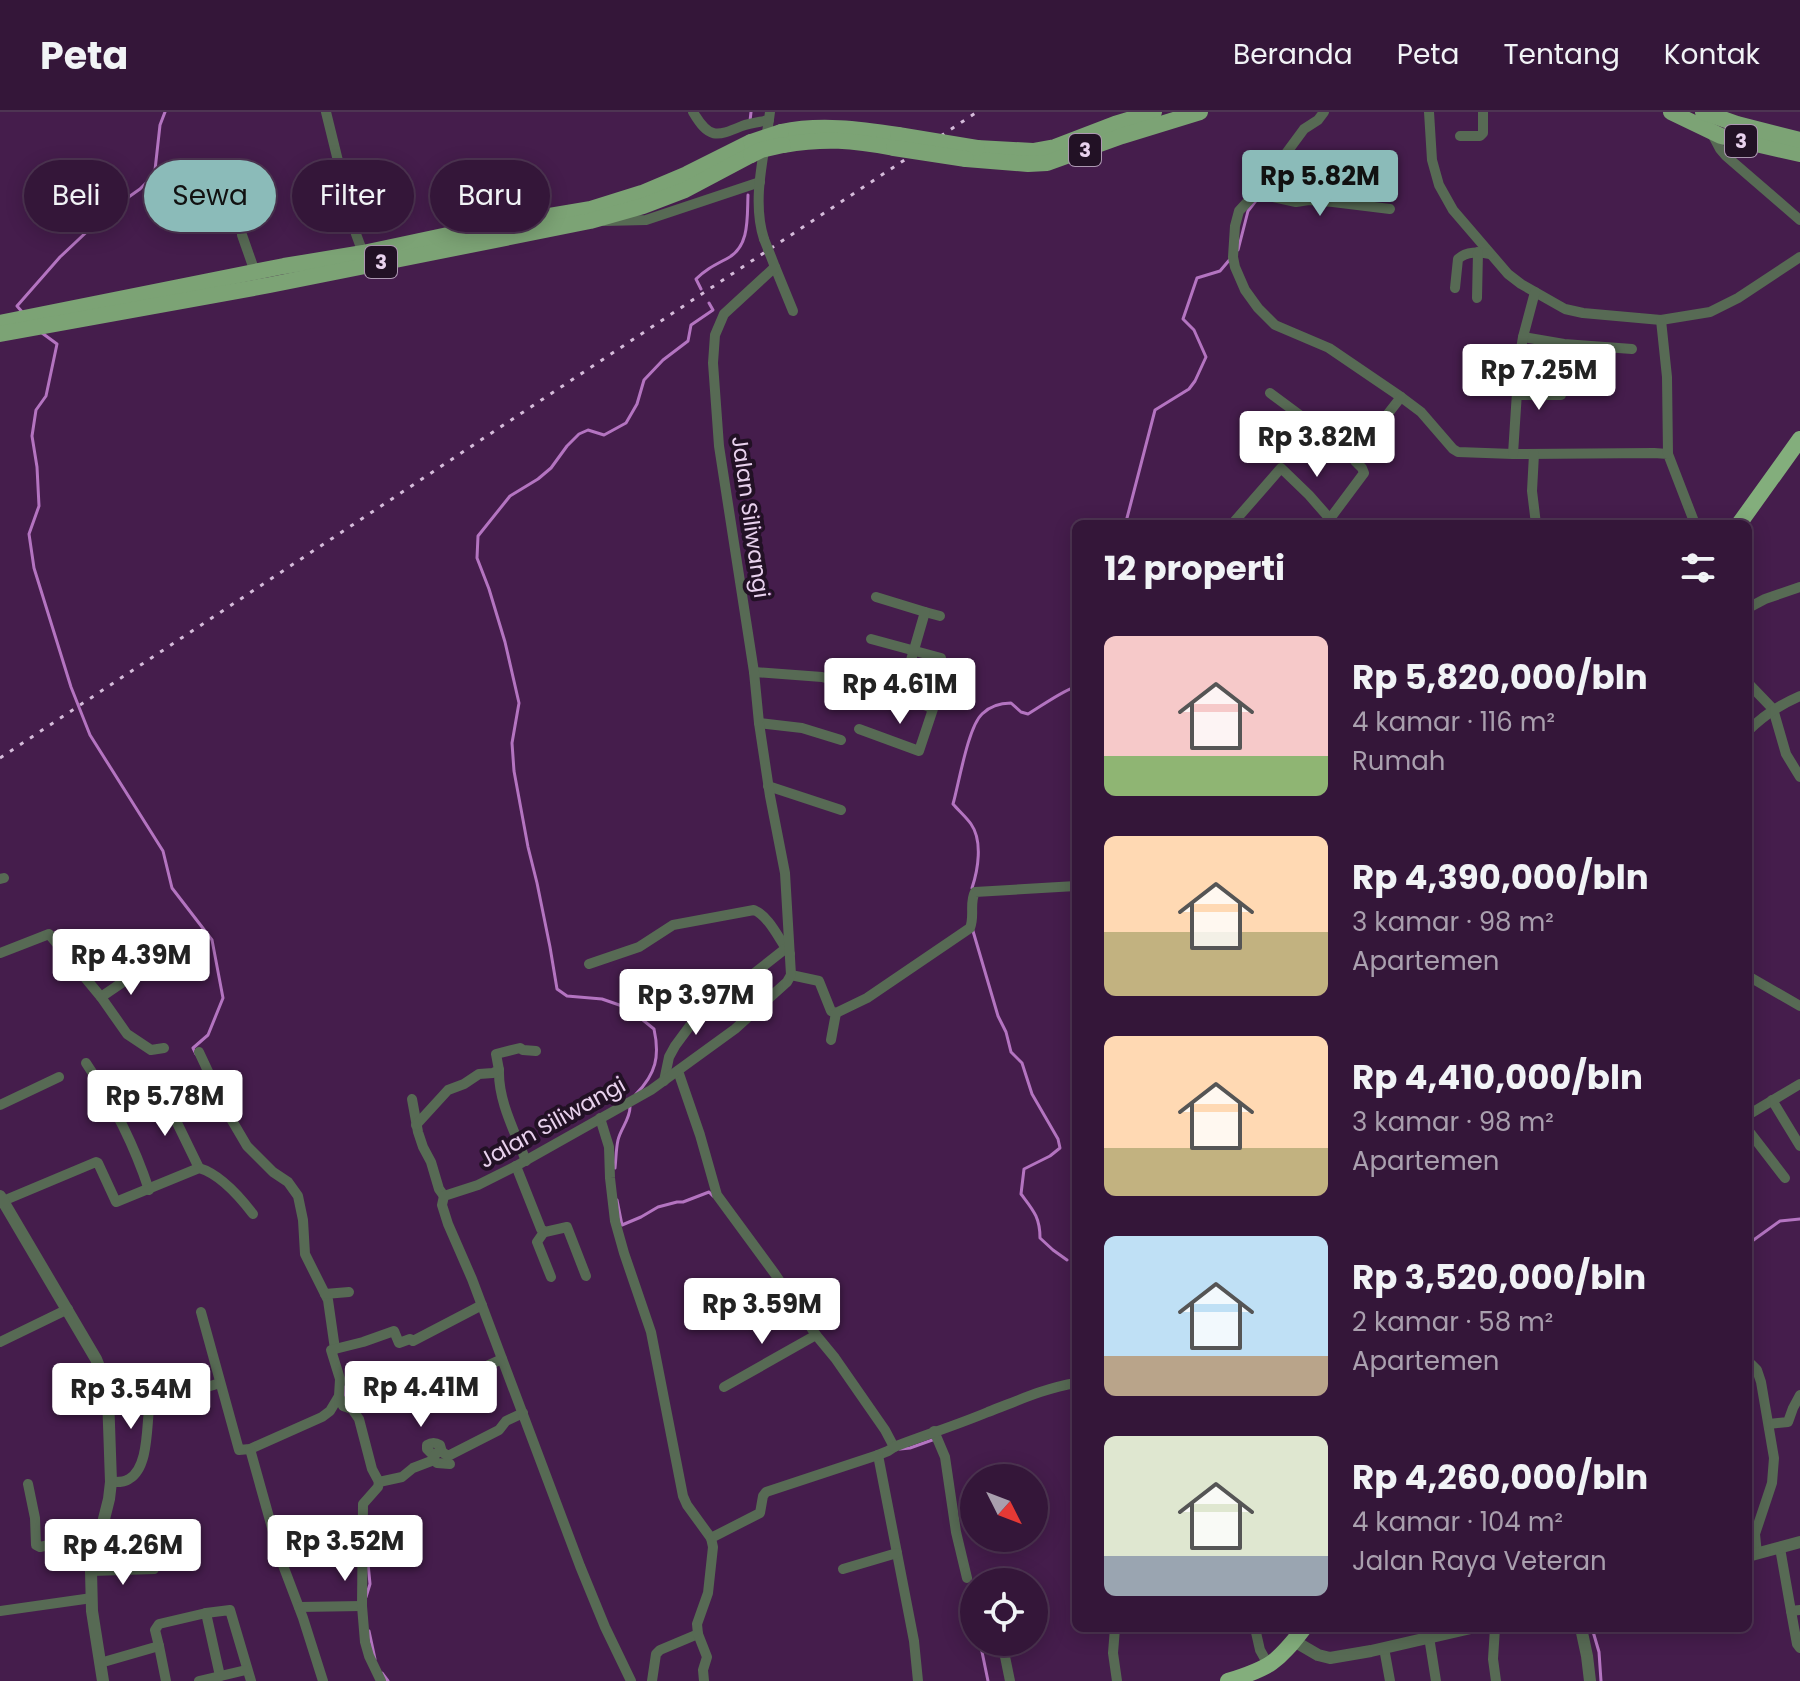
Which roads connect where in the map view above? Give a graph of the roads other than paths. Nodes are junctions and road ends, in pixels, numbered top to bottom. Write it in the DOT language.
graph roads {
  1 [pos="326,112"];
  2 [pos="693,112"];
  3 [pos="1154,112"];
  4 [pos="1200,112"];
  5 [pos="1324,112"];
  6 [pos="1429,112"];
  7 [pos="1483,112"];
  8 [pos="1671,112"];
  9 [pos="1710,120"];
  10 [pos="1737,125"];
  11 [pos="775,127"];
  12 [pos="1460,136"];
  13 [pos="1800,140"];
  14 [pos="751,148"];
  15 [pos="972,154"];
  16 [pos="1800,154"];
  17 [pos="760,182"];
  18 [pos="1255,193"];
  19 [pos="1390,209"];
  20 [pos="1800,220"];
  21 [pos="590,221"];
  22 [pos="242,235"];
  23 [pos="363,253"];
  24 [pos="1484,253"];
  25 [pos="1800,257"];
  26 [pos="775,267"];
  27 [pos="255,272"];
  28 [pos="1455,288"];
  29 [pos="1535,292"];
  30 [pos="1477,298"];
  31 [pos="135,302"];
  32 [pos="793,311"];
  33 [pos="1661,320"];
  34 [pos="0,323"];
  35 [pos="0,334"];
  36 [pos="1523,337"];
  37 [pos="1632,349"];
  38 [pos="1270,393"];
  39 [pos="1518,395"];
  40 [pos="1561,395"];
  41 [pos="1401,397"];
  42 [pos="1800,439"];
  43 [pos="1513,454"];
  44 [pos="1534,454"];
  45 [pos="1668,454"];
  46 [pos="1355,456"];
  47 [pos="1236,520"];
  48 [pos="1327,520"];
  49 [pos="1329,520"];
  50 [pos="1536,520"];
  51 [pos="1693,520"];
  52 [pos="1742,520"];
  53 [pos="1800,587"];
  54 [pos="876,597"];
  55 [pos="1752,606"];
  56 [pos="925,612"];
  57 [pos="940,616"];
  58 [pos="871,639"];
  59 [pos="913,651"];
  60 [pos="941,658"];
  61 [pos="754,672"];
  62 [pos="1752,687"];
  63 [pos="1800,696"];
  64 [pos="900,698"];
  65 [pos="1773,709"];
  66 [pos="759,723"];
  67 [pos="1752,727"];
  68 [pos="859,729"];
  69 [pos="841,740"];
  70 [pos="1800,777"];
  71 [pos="768,786"];
  72 [pos="841,810"];
  73 [pos="1072,886"];
  74 [pos="788,951"];
  75 [pos="0,953"];
  76 [pos="589,964"];
  77 [pos="142,969"];
  78 [pos="791,975"];
  79 [pos="1752,978"];
  80 [pos="101,997"];
  81 [pos="1800,1006"];
  82 [pos="836,1013"];
  83 [pos="831,1040"];
  84 [pos="164,1048"];
  85 [pos="536,1051"];
  86 [pos="199,1052"];
  87 [pos="86,1063"];
  88 [pos="499,1070"];
  89 [pos="678,1071"];
  90 [pos="59,1077"];
  91 [pos="664,1081"];
  92 [pos="1800,1084"];
  93 [pos="163,1094"];
  94 [pos="412,1099"];
  95 [pos="1772,1100"];
  96 [pos="0,1105"];
  97 [pos="1752,1112"];
  98 [pos="600,1118"];
  99 [pos="416,1125"];
  100 [pos="1752,1135"];
  101 [pos="1800,1146"];
  102 [pos="521,1164"];
  103 [pos="199,1168"];
  104 [pos="1785,1178"];
  105 [pos="149,1190"];
  106 [pos="444,1196"];
  107 [pos="1,1198"];
  108 [pos="253,1214"];
  109 [pos="544,1232"];
  110 [pos="586,1276"];
  111 [pos="551,1277"];
  112 [pos="345,1292"];
  113 [pos="326,1294"];
  114 [pos="482,1305"];
  115 [pos="68,1309"];
  116 [pos="201,1312"];
  117 [pos="816,1335"];
  118 [pos="0,1342"];
  119 [pos="333,1349"];
  120 [pos="502,1359"];
  121 [pos="1752,1365"];
  122 [pos="482,1368"];
  123 [pos="220,1383"];
  124 [pos="1072,1384"];
  125 [pos="724,1387"];
  126 [pos="1800,1395"];
  127 [pos="339,1396"];
  128 [pos="523,1413"];
  129 [pos="1769,1424"];
  130 [pos="934,1431"];
  131 [pos="894,1447"];
  132 [pos="250,1449"];
  133 [pos="878,1455"];
  134 [pos="437,1456"];
  135 [pos="450,1464"];
  136 [pos="111,1482"];
  137 [pos="379,1482"];
  138 [pos="28,1484"];
  139 [pos="711,1538"];
  140 [pos="1800,1542"];
  141 [pos="97,1543"];
  142 [pos="1780,1548"];
  143 [pos="897,1553"];
  144 [pos="1752,1555"];
  145 [pos="965,1568"];
  146 [pos="154,1569"];
  147 [pos="843,1569"];
  148 [pos="91,1571"];
  149 [pos="92,1598"];
  150 [pos="362,1606"];
  151 [pos="299,1607"];
  152 [pos="1796,1610"];
  153 [pos="0,1611"];
  154 [pos="206,1613"];
  155 [pos="1115,1632"];
  156 [pos="1256,1632"];
  157 [pos="1452,1632"];
  158 [pos="1495,1632"];
  159 [pos="1582,1632"];
  160 [pos="698,1634"];
  161 [pos="1299,1634"];
  162 [pos="1429,1637"];
  163 [pos="159,1646"];
  164 [pos="1384,1648"];
  165 [pos="1800,1648"];
  166 [pos="1005,1656"];
  167 [pos="100,1663"];
  168 [pos="1269,1666"];
  169 [pos="220,1676"];
  170 [pos="248,1676"];
  171 [pos="103,1681"];
  172 [pos="166,1681"];
  173 [pos="199,1681"];
  174 [pos="323,1681"];
  175 [pos="381,1681"];
  176 [pos="631,1681"];
  177 [pos="652,1681"];
  178 [pos="704,1681"];
  179 [pos="918,1681"];
  180 [pos="1010,1681"];
  181 [pos="1117,1681"];
  182 [pos="1228,1681"];
  183 [pos="1390,1681"];
  184 [pos="1436,1681"];
  185 [pos="1496,1681"];
  186 [pos="1590,1681"];
  1 -- 23 [label="street"];
  2 -- 11 [label="street"];
  3 -- 15 [label="main road, 3"];
  4 -- 15 [label="main road, 3"];
  5 -- 18 [label="street"];
  6 -- 24 [label="street"];
  7 -- 12 [label="street"];
  8 -- 9 [label="main road, 3"];
  9 -- 10 [label="main road, 3"];
  9 -- 20 [label="street"];
  10 -- 13 [label="main road, 3"];
  10 -- 16 [label="main road, 3"];
  11 -- 14 [label="main road, 3, bridge"];
  11 -- 15 [label="main road, 3, bridge"];
  11 -- 17 [label="street"];
  14 -- 21 [label="main road, 3"];
  14 -- 23 [label="main road, 3"];
  17 -- 21 [label="street"];
  17 -- 26 [label="street"];
  18 -- 19 [label="street"];
  18 -- 41 [label="street"];
  21 -- 31 [label="main road, 3"];
  22 -- 27 [label="street"];
  23 -- 27 [label="main road, 3"];
  24 -- 28 [label="street"];
  24 -- 29 [label="street"];
  24 -- 30 [label="street"];
  25 -- 33 [label="street"];
  26 -- 32 [label="street"];
  26 -- 61 [label="street, Jalan Siliwangi"];
  27 -- 31 [label="main road, 3"];
  29 -- 33 [label="street"];
  29 -- 36 [label="street"];
  31 -- 34 [label="main road, 3"];
  31 -- 35 [label="main road, 3"];
  33 -- 45 [label="street"];
  36 -- 37 [label="street"];
  36 -- 39 [label="street"];
  38 -- 46 [label="street"];
  39 -- 40 [label="street"];
  39 -- 43 [label="street"];
  41 -- 43 [label="street"];
  41 -- 46 [label="street"];
  42 -- 52 [label="highway"];
  43 -- 44 [label="street"];
  44 -- 45 [label="street"];
  44 -- 50 [label="street"];
  45 -- 51 [label="street"];
  46 -- 49 [label="street"];
  47 -- 48 [label="street"];
  53 -- 55 [label="street"];
  54 -- 56 [label="street"];
  56 -- 57 [label="street"];
  56 -- 59 [label="street"];
  58 -- 59 [label="street"];
  59 -- 60 [label="street"];
  59 -- 64 [label="street"];
  61 -- 64 [label="street"];
  61 -- 66 [label="street, Jalan Siliwangi"];
  62 -- 65 [label="street"];
  63 -- 65 [label="street"];
  64 -- 68 [label="street"];
  65 -- 67 [label="street"];
  65 -- 70 [label="street"];
  66 -- 69 [label="street"];
  66 -- 71 [label="street, Jalan Siliwangi"];
  71 -- 72 [label="street"];
  71 -- 74 [label="street, Jalan Siliwangi"];
  73 -- 82 [label="street"];
  74 -- 76 [label="street"];
  74 -- 78 [label="street, Jalan Siliwangi"];
  74 -- 91 [label="street"];
  75 -- 80 [label="street"];
  77 -- 80 [label="street"];
  78 -- 82 [label="street"];
  78 -- 89 [label="street, Jalan Siliwangi"];
  79 -- 81 [label="street"];
  80 -- 84 [label="street"];
  82 -- 83 [label="street"];
  85 -- 88 [label="street"];
  86 -- 113 [label="street"];
  87 -- 105 [label="street"];
  88 -- 99 [label="street"];
  88 -- 102 [label="street"];
  89 -- 91 [label="street, Jalan Siliwangi"];
  89 -- 117 [label="street"];
  90 -- 96 [label="street"];
  91 -- 98 [label="street, Jalan Siliwangi"];
  92 -- 95 [label="street"];
  93 -- 103 [label="street"];
  94 -- 99 [label="street"];
  95 -- 97 [label="street"];
  95 -- 101 [label="street"];
  98 -- 102 [label="street, Jalan Siliwangi"];
  98 -- 139 [label="street"];
  99 -- 106 [label="street"];
  100 -- 104 [label="street"];
  102 -- 106 [label="street, Jalan Siliwangi"];
  102 -- 109 [label="street"];
  103 -- 105 [label="street"];
  103 -- 108 [label="street"];
  105 -- 107 [label="street"];
  106 -- 114 [label="street"];
  107 -- 115 [label="street"];
  109 -- 110 [label="street"];
  109 -- 111 [label="street"];
  112 -- 113 [label="street"];
  113 -- 119 [label="street"];
  114 -- 119 [label="street"];
  114 -- 120 [label="street"];
  115 -- 118 [label="street"];
  115 -- 136 [label="street"];
  116 -- 123 [label="street"];
  117 -- 125 [label="street"];
  117 -- 131 [label="street"];
  119 -- 127 [label="street"];
  120 -- 122 [label="street"];
  120 -- 128 [label="street"];
  121 -- 129 [label="street"];
  123 -- 132 [label="street"];
  123 -- 136 [label="street"];
  124 -- 130 [label="street"];
  126 -- 129 [label="street"];
  127 -- 132 [label="street"];
  127 -- 137 [label="street"];
  128 -- 134 [label="street"];
  128 -- 176 [label="street"];
  129 -- 144 [label="street"];
  130 -- 131 [label="street"];
  130 -- 145 [label="street"];
  131 -- 133 [label="street"];
  132 -- 151 [label="street"];
  133 -- 139 [label="street"];
  133 -- 143 [label="street"];
  134 -- 135 [label="street"];
  134 -- 137 [label="street"];
  136 -- 141 [label="street"];
  137 -- 150 [label="street"];
  138 -- 141 [label="street"];
  139 -- 160 [label="street"];
  140 -- 142 [label="street"];
  141 -- 148 [label="street"];
  142 -- 144 [label="street"];
  142 -- 152 [label="street"];
  143 -- 147 [label="street"];
  143 -- 179 [label="street"];
  146 -- 148 [label="street"];
  148 -- 149 [label="street"];
  149 -- 153 [label="street"];
  149 -- 167 [label="street"];
  150 -- 151 [label="street"];
  150 -- 175 [label="street"];
  151 -- 174 [label="street"];
  152 -- 165 [label="street"];
  154 -- 163 [label="street"];
  154 -- 169 [label="street"];
  154 -- 170 [label="street"];
  155 -- 181 [label="street"];
  156 -- 168 [label="street"];
  157 -- 162 [label="street"];
  158 -- 185 [label="street"];
  159 -- 186 [label="street"];
  160 -- 177 [label="street"];
  160 -- 178 [label="street"];
  161 -- 164 [label="street"];
  161 -- 168 [label="highway"];
  162 -- 164 [label="street"];
  162 -- 184 [label="street"];
  163 -- 167 [label="street"];
  163 -- 172 [label="street"];
  164 -- 183 [label="street"];
  166 -- 180 [label="street"];
  167 -- 171 [label="street"];
  168 -- 182 [label="highway"];
  169 -- 170 [label="street"];
  169 -- 173 [label="street"];
}
